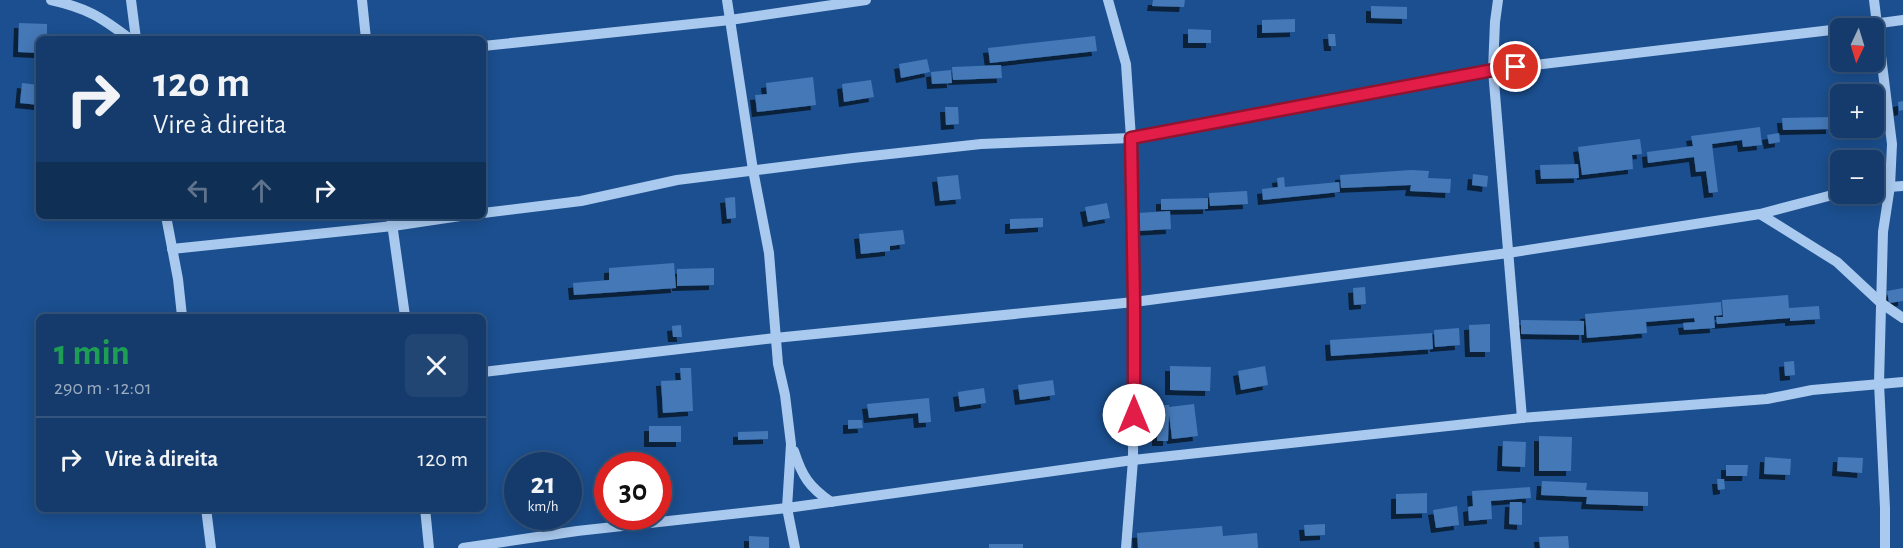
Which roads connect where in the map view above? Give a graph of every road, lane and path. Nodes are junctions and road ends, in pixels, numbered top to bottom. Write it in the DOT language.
graph roads {
  1 [pos="51,0"];
  2 [pos="130,0"];
  3 [pos="362,0"];
  4 [pos="727,0"];
  5 [pos="866,0"];
  6 [pos="1108,0"];
  7 [pos="1498,0"];
  8 [pos="1874,0"];
  9 [pos="1877,18"];
  10 [pos="730,20"];
  11 [pos="1903,20"];
  12 [pos="1884,23"];
  13 [pos="1830,30"];
  14 [pos="126,36"];
  15 [pos="136,36"];
  16 [pos="366,36"];
  17 [pos="486,46"];
  18 [pos="1493,70"];
  19 [pos="1884,72"];
  20 [pos="1131,138"];
  21 [pos="753,170"];
  22 [pos="1890,186"];
  23 [pos="1903,186"];
  24 [pos="1884,187"];
  25 [pos="1830,196"];
  26 [pos="486,213"];
  27 [pos="1760,214"];
  28 [pos="167,219"];
  29 [pos="419,219"];
  30 [pos="392,221"];
  31 [pos="172,249"];
  32 [pos="1508,253"];
  33 [pos="1134,302"];
  34 [pos="1881,303"];
  35 [pos="182,314"];
  36 [pos="405,314"];
  37 [pos="1903,318"];
  38 [pos="775,338"];
  39 [pos="486,372"];
  40 [pos="1903,382"];
  41 [pos="1879,383"];
  42 [pos="1522,418"];
  43 [pos="791,444"];
  44 [pos="1133,460"];
  45 [pos="831,502"];
  46 [pos="787,508"];
  47 [pos="206,512"];
  48 [pos="425,512"];
  49 [pos="211,548"];
  50 [pos="429,548"];
  51 [pos="463,548"];
  52 [pos="795,548"];
  53 [pos="1126,548"];
  54 [pos="1885,548"];
  1 -- 14 [label="street"];
  2 -- 15 [label="street"];
  3 -- 16 [label="street"];
  4 -- 10 [label="street"];
  5 -- 10 [label="street"];
  6 -- 20 [label="street"];
  7 -- 18 [label="street"];
  8 -- 9 [label="street"];
  10 -- 17 [label="street"];
  10 -- 21 [label="street"];
  11 -- 12 [label="street"];
  13 -- 18 [label="street"];
  18 -- 20 [label="street"];
  18 -- 32 [label="street"];
  19 -- 22 [label="street"];
  20 -- 21 [label="street"];
  20 -- 33 [label="street"];
  21 -- 26 [label="street"];
  21 -- 38 [label="street"];
  22 -- 23 [label="street"];
  22 -- 24 [label="street"];
  22 -- 34 [label="street"];
  25 -- 27 [label="street"];
  27 -- 32 [label="street"];
  27 -- 34 [label="street"];
  28 -- 31 [label="street"];
  29 -- 30 [label="street"];
  30 -- 31 [label="street"];
  30 -- 36 [label="street"];
  31 -- 35 [label="street"];
  32 -- 33 [label="street"];
  32 -- 42 [label="street"];
  33 -- 38 [label="street"];
  33 -- 44 [label="street"];
  34 -- 37 [label="street"];
  34 -- 41 [label="street"];
  38 -- 39 [label="street"];
  38 -- 43 [label="street"];
  40 -- 41 [label="street"];
  41 -- 42 [label="street"];
  41 -- 54 [label="street"];
  42 -- 44 [label="street"];
  43 -- 45 [label="street"];
  43 -- 46 [label="street"];
  44 -- 45 [label="street"];
  44 -- 53 [label="street"];
  45 -- 46 [label="street"];
  46 -- 51 [label="street"];
  46 -- 52 [label="street"];
  47 -- 49 [label="street"];
  48 -- 50 [label="street"];
}
